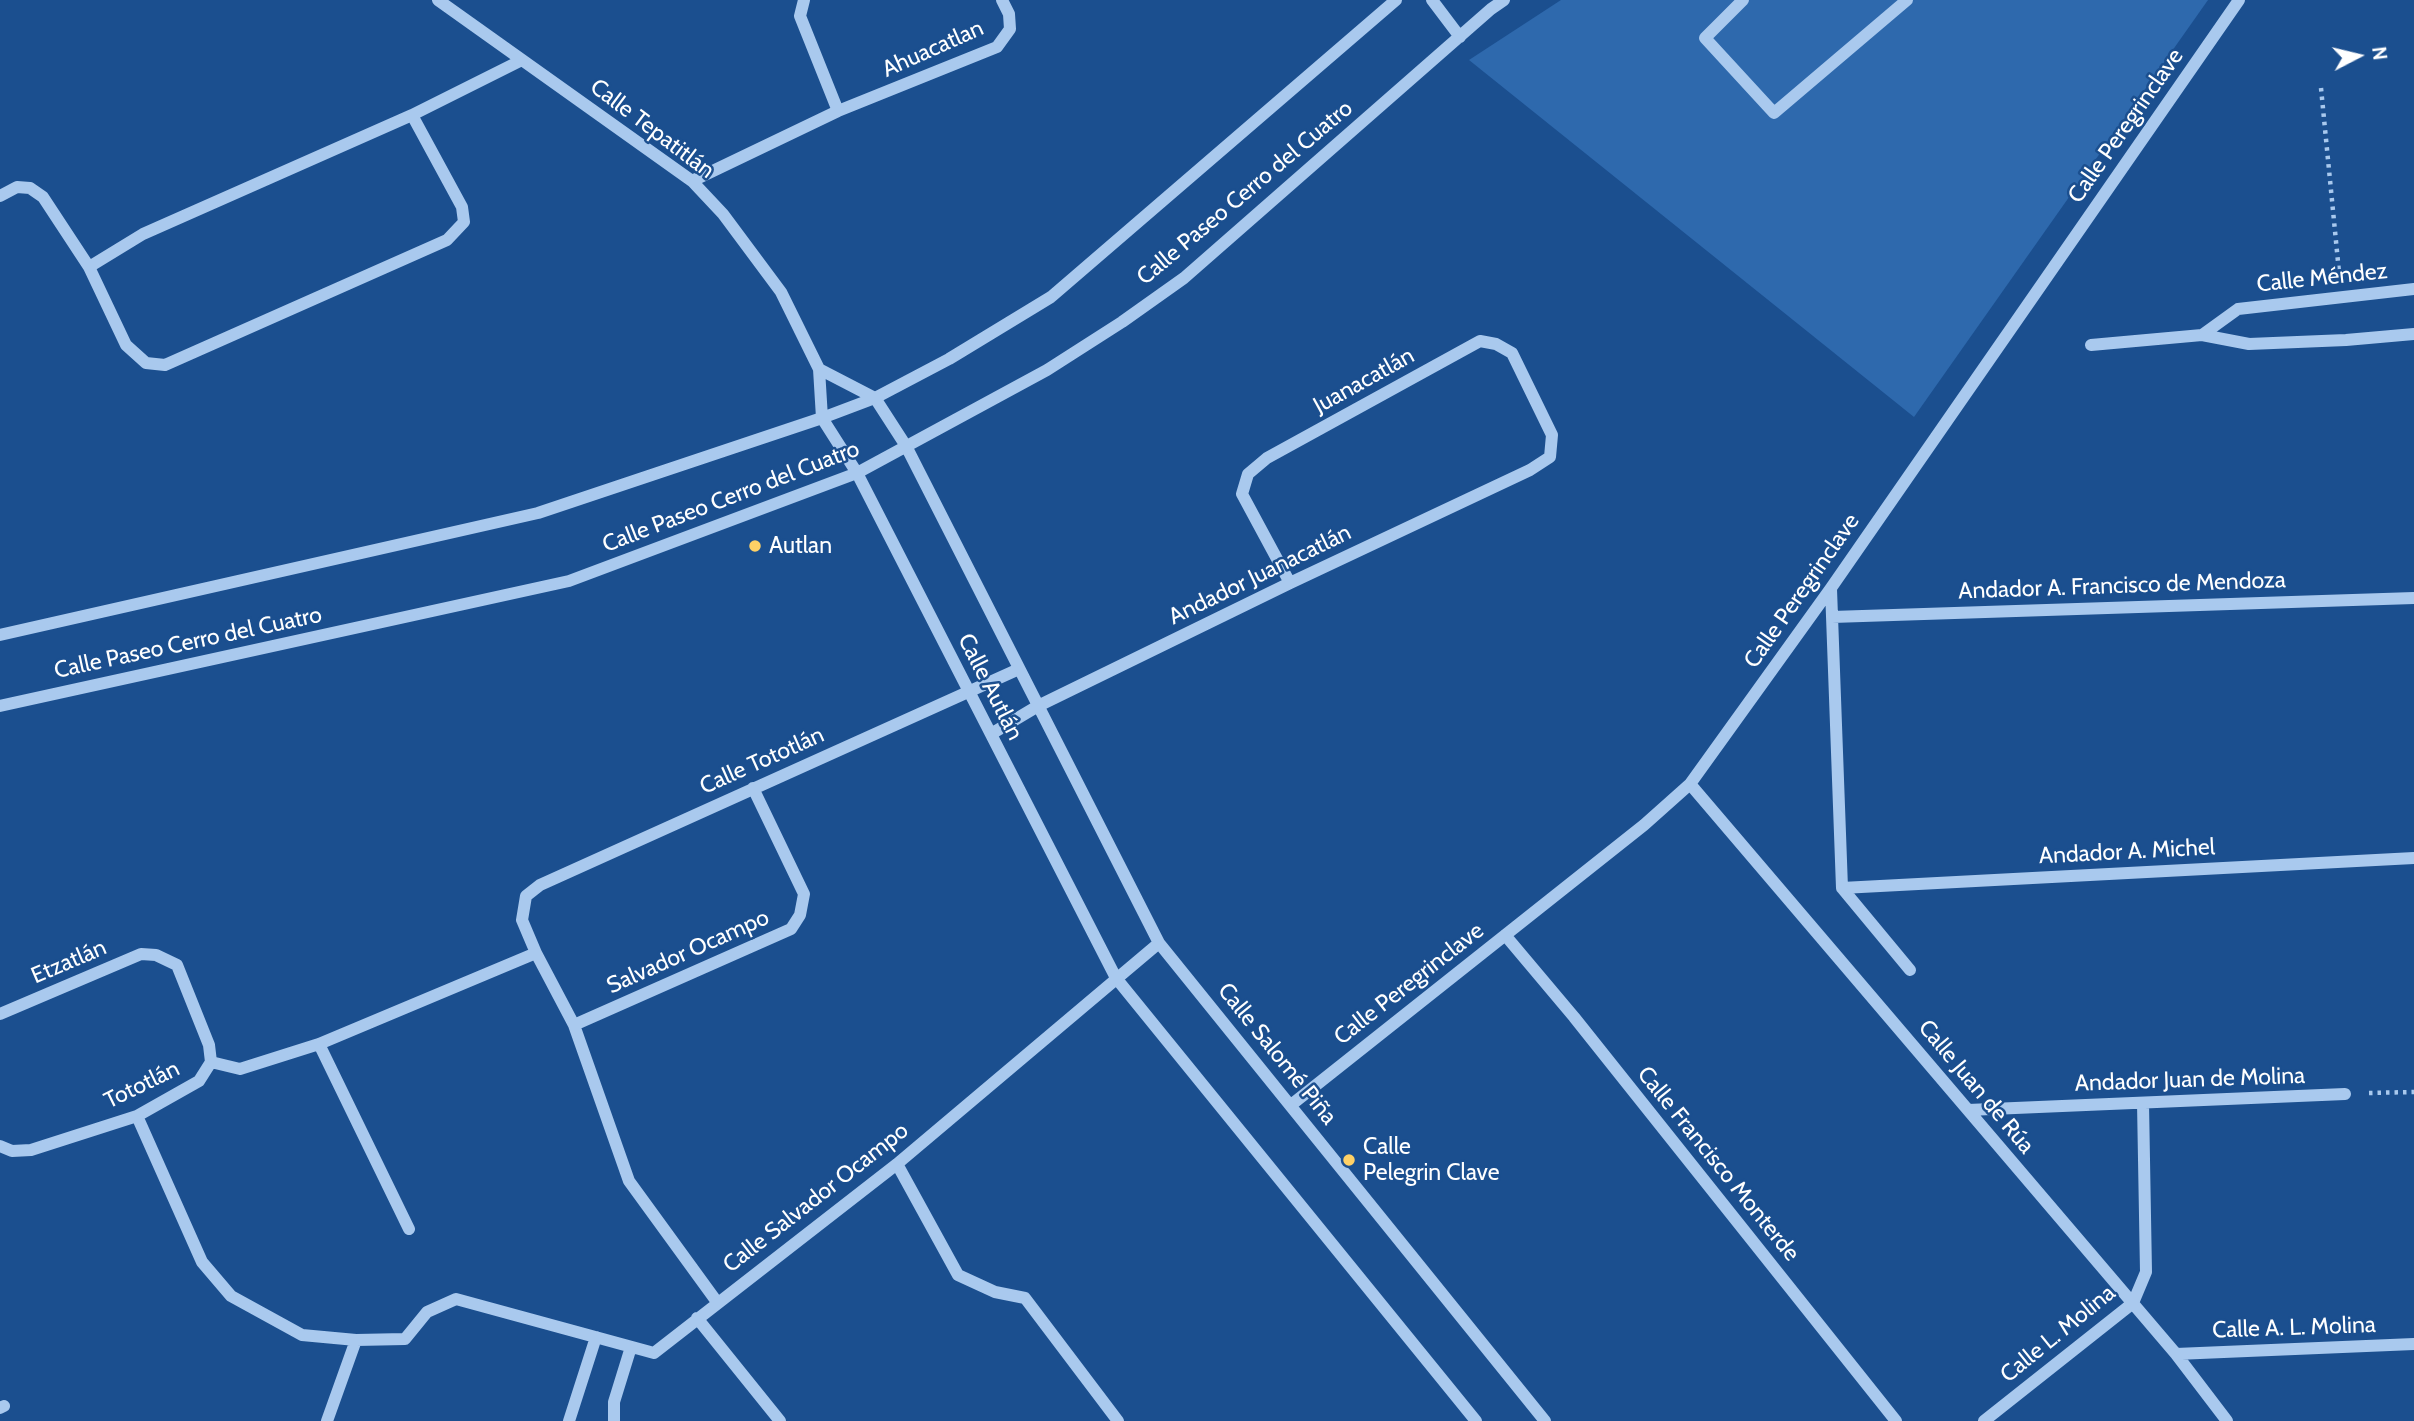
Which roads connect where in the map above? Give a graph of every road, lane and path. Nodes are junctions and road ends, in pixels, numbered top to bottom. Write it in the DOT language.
graph roads {
  1 [pos="438,0"];
  2 [pos="804,0"];
  3 [pos="1002,0"];
  4 [pos="1396,0"];
  5 [pos="1432,0"];
  6 [pos="1504,0"];
  7 [pos="1743,0"];
  8 [pos="1907,0"];
  9 [pos="2239,0"];
  10 [pos="1488,4"];
  11 [pos="1460,37"];
  12 [pos="522,60"];
  13 [pos="2321,88"];
  14 [pos="838,111"];
  15 [pos="412,115"];
  16 [pos="692,181"];
  17 [pos="0,196"];
  18 [pos="89,267"];
  19 [pos="2414,289"];
  20 [pos="2342,298"];
  21 [pos="2414,334"];
  22 [pos="2202,335"];
  23 [pos="2091,345"];
  24 [pos="819,369"];
  25 [pos="875,397"];
  26 [pos="822,418"];
  27 [pos="906,446"];
  28 [pos="1550,457"];
  29 [pos="857,473"];
  30 [pos="1290,583"];
  31 [pos="1831,588"];
  32 [pos="2414,597"];
  33 [pos="1832,617"];
  34 [pos="0,635"];
  35 [pos="1019,669"];
  36 [pos="969,692"];
  37 [pos="0,706"];
  38 [pos="1038,706"];
  39 [pos="991,733"];
  40 [pos="1690,784"];
  41 [pos="753,788"];
  42 [pos="2414,858"];
  43 [pos="1842,888"];
  44 [pos="1505,935"];
  45 [pos="1159,943"];
  46 [pos="536,953"];
  47 [pos="156,955"];
  48 [pos="1910,970"];
  49 [pos="1116,978"];
  50 [pos="0,1014"];
  51 [pos="574,1025"];
  52 [pos="319,1044"];
  53 [pos="211,1062"];
  54 [pos="2414,1092"];
  55 [pos="2345,1094"];
  56 [pos="2143,1103"];
  57 [pos="1291,1105"];
  58 [pos="1968,1110"];
  59 [pos="137,1116"];
  60 [pos="0,1146"];
  61 [pos="897,1164"];
  62 [pos="409,1229"];
  63 [pos="717,1302"];
  64 [pos="2133,1303"];
  65 [pos="697,1318"];
  66 [pos="596,1337"];
  67 [pos="356,1340"];
  68 [pos="2414,1344"];
  69 [pos="631,1347"];
  70 [pos="2176,1354"];
  71 [pos="1892,1417"];
  72 [pos="327,1421"];
  73 [pos="569,1421"];
  74 [pos="614,1421"];
  75 [pos="780,1421"];
  76 [pos="1118,1421"];
  77 [pos="1476,1421"];
  78 [pos="1545,1421"];
  79 [pos="1984,1421"];
  80 [pos="2227,1421"];
  1 -- 12 [label="street, Calle Tepatitlán"];
  2 -- 14 [label="street"];
  3 -- 14 [label="street, Ahuacatlan"];
  4 -- 25 [label="street, Calle Paseo Cerro del Cuatro"];
  5 -- 11 [label="street"];
  6 -- 10 [label="street, Calle Paseo Cerro del Cuatro"];
  7 -- 8 [label="street"];
  9 -- 31 [label="street, Calle Peregrinclave"];
  10 -- 11 [label="street, Calle Paseo Cerro del Cuatro"];
  11 -- 27 [label="street, Calle Paseo Cerro del Cuatro"];
  12 -- 15 [label="street"];
  12 -- 16 [label="street, Calle Tepatitlán"];
  13 -- 20 [label="path"];
  14 -- 16 [label="street, Ahuacatlan"];
  15 -- 18 [label="street"];
  15 -- 18 [label="street"];
  16 -- 24 [label="street, Calle Tepatitlán"];
  17 -- 18 [label="street"];
  19 -- 20 [label="street, Calle Méndez"];
  20 -- 22 [label="street, Calle Méndez"];
  21 -- 22 [label="street"];
  22 -- 23 [label="street"];
  24 -- 25 [label="street"];
  24 -- 26 [label="street, Calle Tepatitlán"];
  25 -- 26 [label="street, Calle Paseo Cerro del Cuatro"];
  25 -- 27 [label="street, Calle Autlán"];
  26 -- 29 [label="street, Calle Autlán"];
  26 -- 34 [label="street, Calle Paseo Cerro del Cuatro"];
  27 -- 29 [label="street, Calle Paseo Cerro del Cuatro"];
  27 -- 35 [label="street, Calle Autlán"];
  28 -- 30 [label="street, Andador Juanacatlán"];
  28 -- 30 [label="street, Juanacatlán"];
  29 -- 36 [label="street, Calle Autlán"];
  29 -- 37 [label="street, Calle Paseo Cerro del Cuatro"];
  30 -- 38 [label="street, Andador Juanacatlán"];
  31 -- 33 [label="street"];
  31 -- 40 [label="street, Calle Peregrinclave"];
  32 -- 33 [label="street, Andador A. Francisco de Mendoza"];
  33 -- 43 [label="street"];
  35 -- 36 [label="street, Calle Tototlán"];
  35 -- 38 [label="street, Calle Autlán"];
  36 -- 39 [label="street, Calle Autlán"];
  36 -- 41 [label="street, Calle Tototlán"];
  38 -- 39 [label="street, Andador Juanacatlán"];
  38 -- 45 [label="street, Calle Autlán"];
  39 -- 49 [label="street, Calle Autlán"];
  40 -- 44 [label="street, Calle Peregrinclave"];
  40 -- 58 [label="street, Calle Juan de Rúa"];
  41 -- 46 [label="street, Calle Tototlán"];
  41 -- 51 [label="street, Salvador Ocampo"];
  42 -- 43 [label="street, Andador A. Michel"];
  43 -- 48 [label="street"];
  44 -- 57 [label="street, Calle Peregrinclave"];
  44 -- 71 [label="street, Calle Francisco Monterde"];
  45 -- 49 [label="street, Calle Salvador Ocampo"];
  45 -- 57 [label="street, Calle Salomé Piña"];
  46 -- 51 [label="street"];
  46 -- 52 [label="street"];
  47 -- 50 [label="street, Etzatlán"];
  47 -- 53 [label="street, Tototlán"];
  49 -- 61 [label="street, Calle Salvador Ocampo"];
  49 -- 77 [label="street"];
  51 -- 63 [label="street"];
  52 -- 53 [label="street"];
  52 -- 62 [label="street"];
  53 -- 59 [label="street, Tototlán"];
  54 -- 55 [label="path"];
  55 -- 56 [label="street, Andador Juan de Molina"];
  56 -- 58 [label="street, Andador Juan de Molina"];
  56 -- 64 [label="street, Calle L. Molina"];
  57 -- 78 [label="street, Calle Salomé Piña"];
  58 -- 64 [label="street, Calle Juan de Rúa"];
  59 -- 60 [label="street, Tototlán"];
  59 -- 67 [label="street"];
  61 -- 63 [label="street, Calle Salvador Ocampo"];
  61 -- 76 [label="street"];
  63 -- 65 [label="street, Calle Salvador Ocampo"];
  64 -- 70 [label="street, Calle Juan de Rúa"];
  64 -- 79 [label="street, Calle L. Molina"];
  65 -- 69 [label="street, Calle Salvador Ocampo"];
  65 -- 75 [label="street"];
  66 -- 67 [label="street, Calle Salvador Ocampo"];
  66 -- 69 [label="street, Calle Salvador Ocampo"];
  66 -- 73 [label="street"];
  67 -- 72 [label="street"];
  68 -- 70 [label="street, Calle A. L. Molina"];
  69 -- 74 [label="street"];
  70 -- 80 [label="street, Calle Juan de Rúa"];
}
